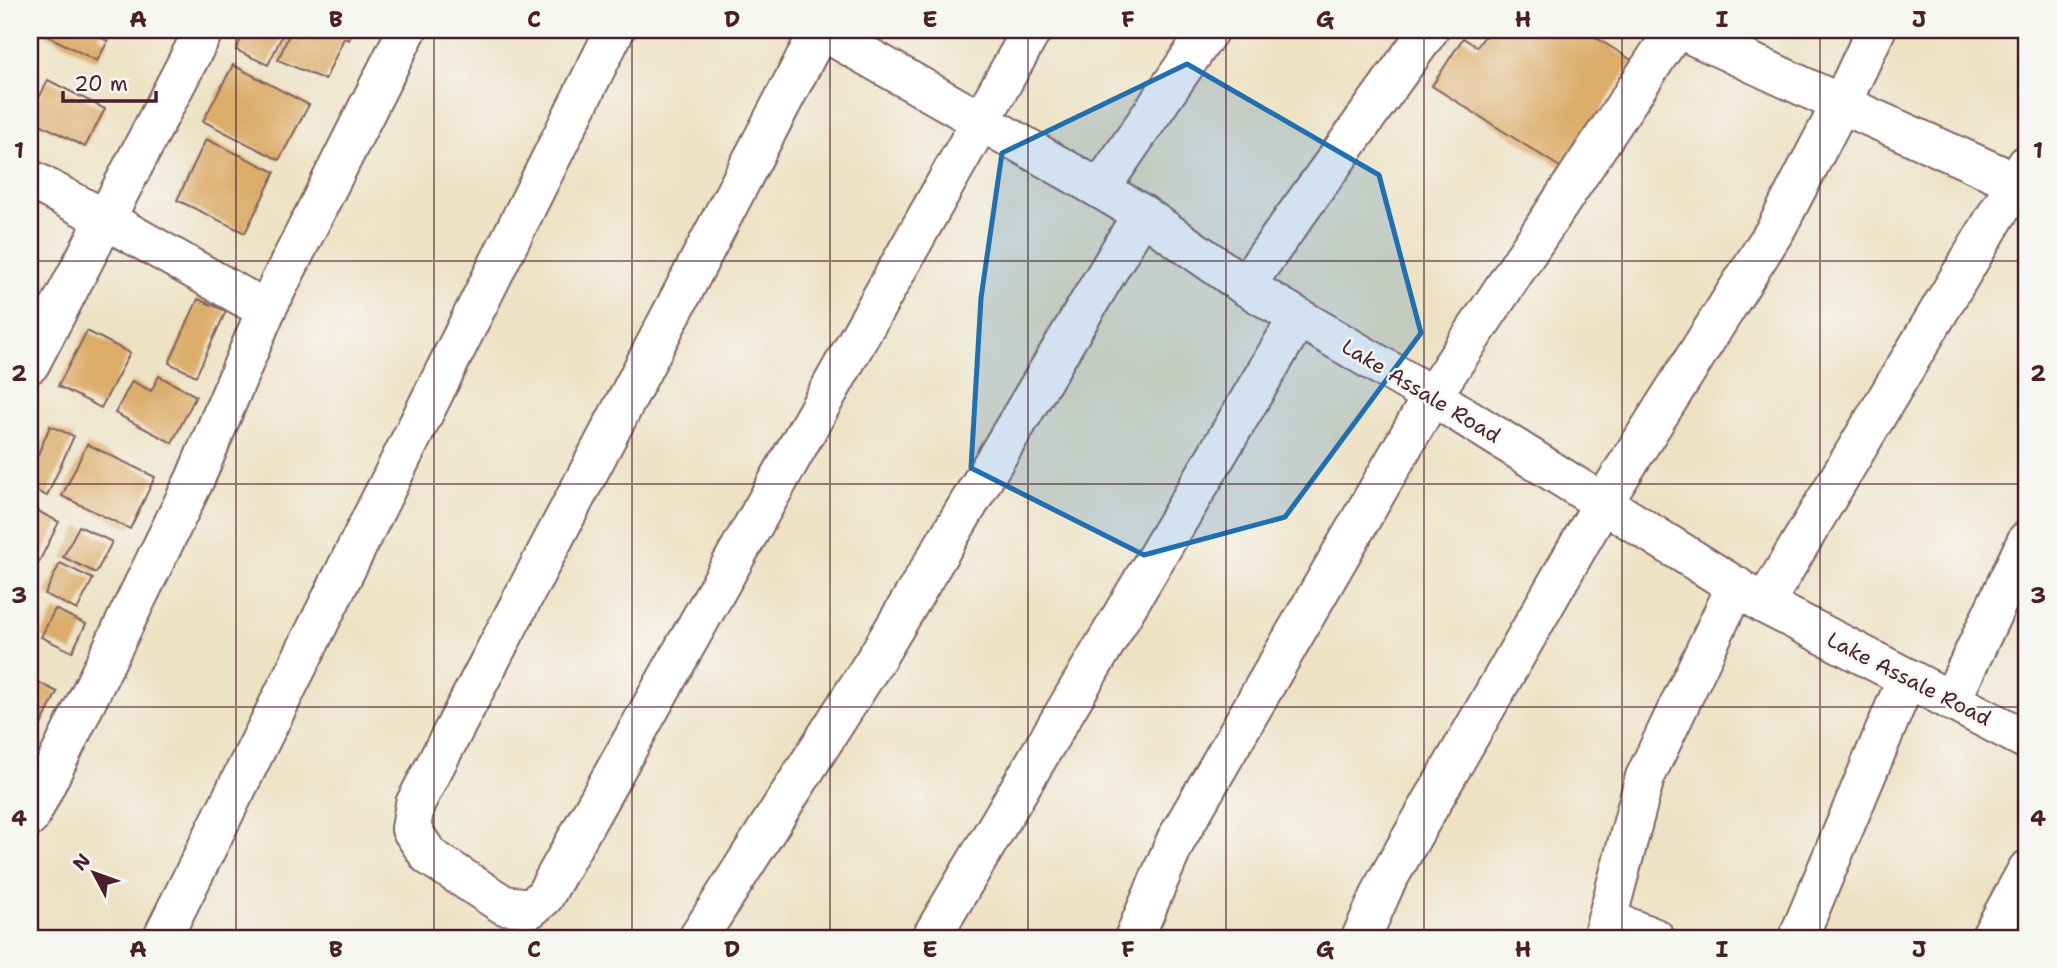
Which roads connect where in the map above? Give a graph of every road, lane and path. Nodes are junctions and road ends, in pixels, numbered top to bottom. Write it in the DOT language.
graph roads {
  1 [pos="204,30"];
  2 [pos="407,30"];
  3 [pos="615,30"];
  4 [pos="820,30"];
  5 [pos="1032,30"];
  6 [pos="1209,30"];
  7 [pos="1429,30"];
  8 [pos="1675,30"];
  9 [pos="1681,30"];
  10 [pos="1876,30"];
  11 [pos="1841,104"];
  12 [pos="980,120"];
  13 [pos="2022,174"];
  14 [pos="30,179"];
  15 [pos="1100,189"];
  16 [pos="1142,214"];
  17 [pos="105,219"];
  18 [pos="1245,286"];
  19 [pos="266,310"];
  20 [pos="1298,318"];
  21 [pos="30,364"];
  22 [pos="1432,396"];
  23 [pos="1603,503"];
  24 [pos="2027,540"];
  25 [pos="1750,595"];
  26 [pos="1908,678"];
  27 [pos="1951,701"];
  28 [pos="2027,740"];
  29 [pos="30,817"];
  30 [pos="2027,870"];
  31 [pos="1605,929"];
  32 [pos="162,938"];
  33 [pos="698,938"];
  34 [pos="931,938"];
  35 [pos="1134,938"];
  36 [pos="1361,938"];
  37 [pos="1655,938"];
  38 [pos="1798,938"];
  39 [pos="1990,938"];
  1 -- 17 [label="street"];
  2 -- 19 [label="street"];
  3 -- 32 [label="street"];
  4 -- 12 [label="street, Lake Assale Road"];
  4 -- 12 [label="street"];
  5 -- 12 [label="street"];
  6 -- 15 [label="street"];
  7 -- 18 [label="street"];
  8 -- 22 [label="street"];
  9 -- 11 [label="street"];
  10 -- 11 [label="street"];
  11 -- 13 [label="street"];
  11 -- 23 [label="street"];
  12 -- 15 [label="street, Lake Assale Road"];
  13 -- 25 [label="street"];
  14 -- 17 [label="street"];
  15 -- 16 [label="street, Lake Assale Road"];
  16 -- 18 [label="street, Lake Assale Road"];
  16 -- 33 [label="street"];
  17 -- 19 [label="street"];
  17 -- 21 [label="street"];
  18 -- 20 [label="street, Lake Assale Road"];
  19 -- 29 [label="street"];
  20 -- 22 [label="street, Lake Assale Road"];
  20 -- 34 [label="street"];
  22 -- 23 [label="street, Lake Assale Road"];
  22 -- 35 [label="street"];
  23 -- 25 [label="street, Lake Assale Road"];
  23 -- 36 [label="street"];
  24 -- 27 [label="street"];
  25 -- 26 [label="street, Lake Assale Road"];
  25 -- 31 [label="street"];
  26 -- 27 [label="street, Lake Assale Road"];
  26 -- 38 [label="street"];
  27 -- 28 [label="street, Lake Assale Road"];
  30 -- 39 [label="street"];
  31 -- 37 [label="street"];
}
